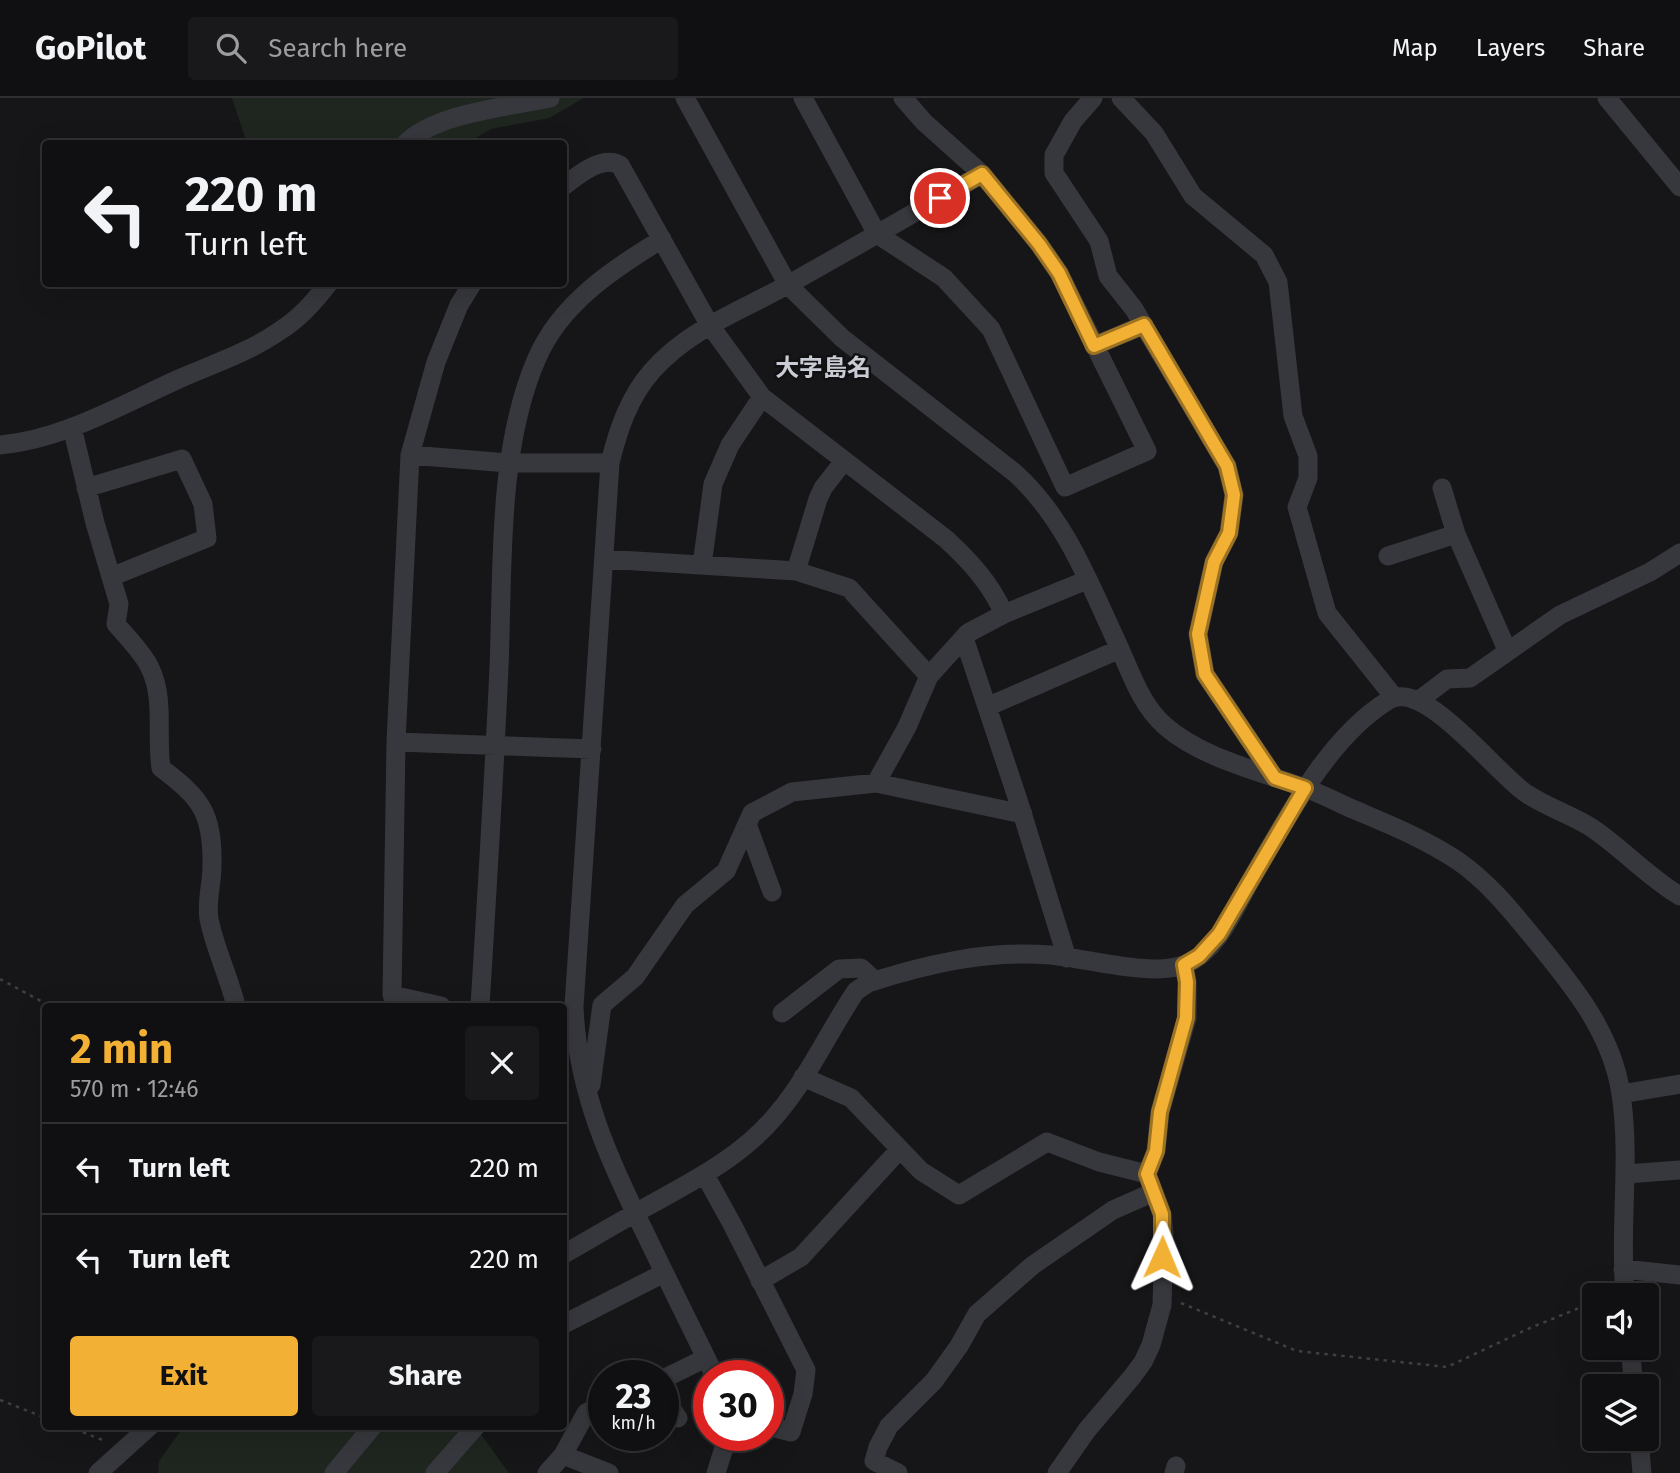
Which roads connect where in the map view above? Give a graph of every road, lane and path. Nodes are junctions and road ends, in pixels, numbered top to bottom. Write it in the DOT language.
graph roads {
  1 [pos="550,98"];
  2 [pos="685,98"];
  3 [pos="803,98"];
  4 [pos="903,98"];
  5 [pos="1093,98"];
  6 [pos="1121,98"];
  7 [pos="1607,98"];
  8 [pos="409,140"];
  9 [pos="982,174"];
  10 [pos="567,184"];
  11 [pos="1680,187"];
  12 [pos="877,234"];
  13 [pos="662,239"];
  14 [pos="788,285"];
  15 [pos="325,287"];
  16 [pos="470,287"];
  17 [pos="709,324"];
  18 [pos="1144,325"];
  19 [pos="1094,346"];
  20 [pos="762,397"];
  21 [pos="72,428"];
  22 [pos="0,446"];
  23 [pos="411,455"];
  24 [pos="844,461"];
  25 [pos="508,463"];
  26 [pos="610,463"];
  27 [pos="86,488"];
  28 [pos="1442,488"];
  29 [pos="1456,534"];
  30 [pos="1680,552"];
  31 [pos="1388,556"];
  32 [pos="604,559"];
  33 [pos="702,565"];
  34 [pos="796,571"];
  35 [pos="111,577"];
  36 [pos="1087,580"];
  37 [pos="1004,614"];
  38 [pos="964,638"];
  39 [pos="1120,649"];
  40 [pos="1507,650"];
  41 [pos="929,676"];
  42 [pos="1394,697"];
  43 [pos="1418,701"];
  44 [pos="987,707"];
  45 [pos="396,742"];
  46 [pos="496,746"];
  47 [pos="592,749"];
  48 [pos="1275,778"];
  49 [pos="876,783"];
  50 [pos="1305,788"];
  51 [pos="1023,814"];
  52 [pos="747,824"];
  53 [pos="772,892"];
  54 [pos="1680,896"];
  55 [pos="1067,958"];
  56 [pos="1184,965"];
  57 [pos="0,979"];
  58 [pos="875,981"];
  59 [pos="44,1003"];
  60 [pos="235,1003"];
  61 [pos="428,1003"];
  62 [pos="480,1003"];
  63 [pos="782,1013"];
  64 [pos="569,1031"];
  65 [pos="803,1077"];
  66 [pos="1680,1084"];
  67 [pos="1621,1094"];
  68 [pos="589,1098"];
  69 [pos="900,1149"];
  70 [pos="1680,1170"];
  71 [pos="1626,1174"];
  72 [pos="705,1175"];
  73 [pos="1151,1183"];
  74 [pos="635,1213"];
  75 [pos="567,1252"];
  76 [pos="1623,1269"];
  77 [pos="664,1273"];
  78 [pos="1680,1276"];
  79 [pos="760,1281"];
  80 [pos="1624,1283"];
  81 [pos="1162,1295"];
  82 [pos="1582,1307"];
  83 [pos="567,1322"];
  84 [pos="708,1360"];
  85 [pos="0,1399"];
  86 [pos="588,1412"];
  87 [pos="567,1413"];
  88 [pos="42,1416"];
  89 [pos="584,1418"];
  90 [pos="77,1430"];
  91 [pos="146,1430"];
  92 [pos="370,1430"];
  93 [pos="473,1430"];
  94 [pos="784,1430"];
  95 [pos="125,1449"];
  96 [pos="724,1451"];
  97 [pos="1640,1451"];
  98 [pos="563,1455"];
  99 [pos="98,1473"];
  100 [pos="334,1473"];
  101 [pos="435,1473"];
  102 [pos="547,1473"];
  103 [pos="609,1473"];
  104 [pos="716,1473"];
  105 [pos="898,1473"];
  106 [pos="1057,1473"];
  107 [pos="1642,1473"];
  1 -- 8 [label="street"];
  2 -- 14 [label="street"];
  3 -- 12 [label="street"];
  4 -- 9 [label="street"];
  5 -- 18 [label="street"];
  6 -- 42 [label="street"];
  7 -- 11 [label="street"];
  9 -- 12 [label="street"];
  9 -- 19 [label="street"];
  10 -- 13 [label="street"];
  12 -- 14 [label="street"];
  12 -- 19 [label="street"];
  13 -- 17 [label="street"];
  13 -- 25 [label="street"];
  14 -- 17 [label="street"];
  14 -- 36 [label="street"];
  15 -- 21 [label="street"];
  16 -- 23 [label="street"];
  17 -- 20 [label="street"];
  17 -- 26 [label="street"];
  18 -- 19 [label="street"];
  18 -- 48 [label="street"];
  20 -- 24 [label="street"];
  20 -- 33 [label="street"];
  21 -- 22 [label="street"];
  21 -- 27 [label="street"];
  23 -- 25 [label="street"];
  23 -- 45 [label="street"];
  24 -- 34 [label="street"];
  24 -- 37 [label="street"];
  25 -- 26 [label="street"];
  25 -- 46 [label="street"];
  26 -- 32 [label="street"];
  27 -- 35 [label="street"];
  27 -- 35 [label="street"];
  28 -- 29 [label="street"];
  29 -- 31 [label="street"];
  29 -- 40 [label="street"];
  30 -- 40 [label="street"];
  32 -- 33 [label="street"];
  32 -- 47 [label="street"];
  33 -- 34 [label="street"];
  34 -- 41 [label="street"];
  35 -- 60 [label="street"];
  36 -- 37 [label="street"];
  36 -- 39 [label="street"];
  37 -- 38 [label="street"];
  38 -- 41 [label="street"];
  38 -- 44 [label="street"];
  39 -- 44 [label="street"];
  39 -- 48 [label="street"];
  40 -- 43 [label="street"];
  41 -- 49 [label="street"];
  42 -- 43 [label="street"];
  42 -- 50 [label="street"];
  43 -- 54 [label="street"];
  44 -- 51 [label="street"];
  45 -- 46 [label="street"];
  45 -- 61 [label="street"];
  46 -- 47 [label="street"];
  46 -- 62 [label="street"];
  47 -- 64 [label="street"];
  48 -- 50 [label="street"];
  49 -- 51 [label="street"];
  49 -- 52 [label="street"];
  50 -- 56 [label="street"];
  50 -- 67 [label="street"];
  51 -- 55 [label="street"];
  52 -- 53 [label="street"];
  52 -- 68 [label="street"];
  55 -- 56 [label="street"];
  55 -- 58 [label="street"];
  56 -- 73 [label="street"];
  57 -- 59 [label="path"];
  58 -- 63 [label="street"];
  58 -- 65 [label="street"];
  64 -- 68 [label="street"];
  65 -- 69 [label="street"];
  65 -- 72 [label="street"];
  66 -- 67 [label="street"];
  67 -- 71 [label="street"];
  68 -- 74 [label="street"];
  69 -- 73 [label="street"];
  69 -- 79 [label="street"];
  70 -- 71 [label="street"];
  71 -- 76 [label="street"];
  72 -- 74 [label="street"];
  72 -- 79 [label="street"];
  73 -- 81 [label="street"];
  73 -- 105 [label="street"];
  74 -- 75 [label="street"];
  74 -- 77 [label="street"];
  76 -- 78 [label="street"];
  76 -- 80 [label="street"];
  77 -- 83 [label="street"];
  77 -- 84 [label="street"];
  79 -- 94 [label="street"];
  81 -- 82 [label="path"];
  81 -- 106 [label="street"];
  85 -- 88 [label="path"];
  86 -- 89 [label="street"];
  87 -- 89 [label="street"];
  89 -- 98 [label="street"];
  90 -- 95 [label="path"];
  91 -- 95 [label="street"];
  92 -- 100 [label="street"];
  93 -- 101 [label="street"];
  95 -- 99 [label="street"];
  96 -- 104 [label="street"];
  97 -- 107 [label="street"];
  98 -- 102 [label="street"];
  98 -- 103 [label="street"];
}
